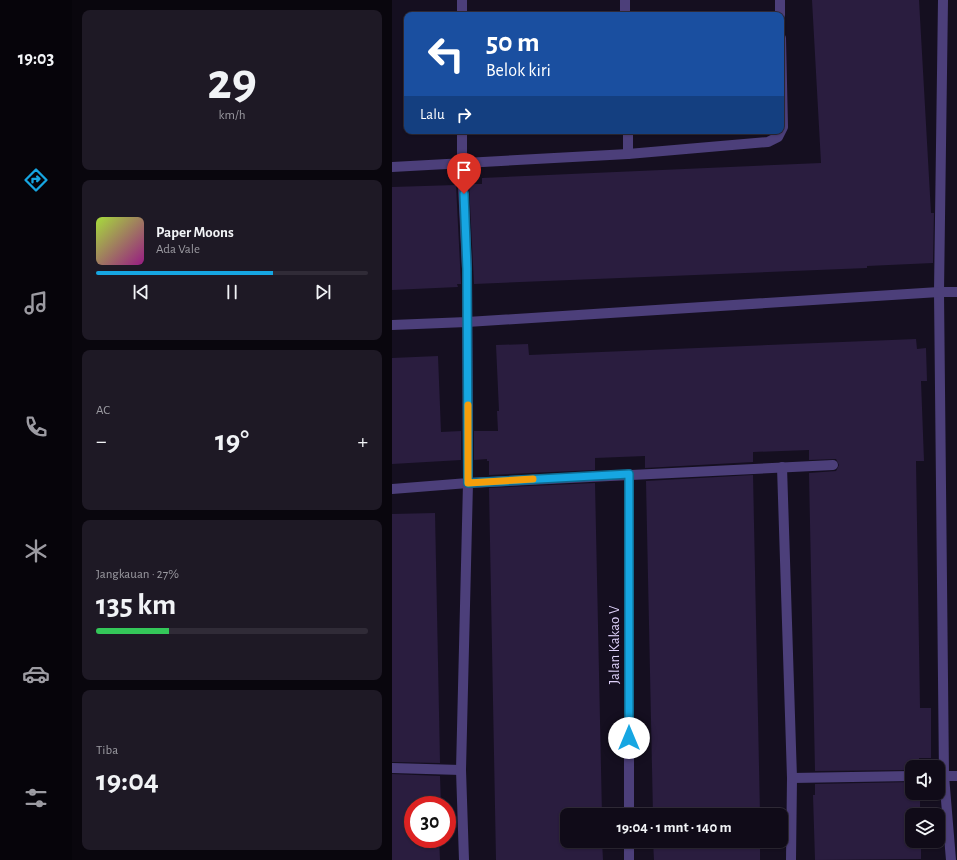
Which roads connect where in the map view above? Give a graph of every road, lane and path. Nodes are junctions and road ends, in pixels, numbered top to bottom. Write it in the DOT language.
graph roads {
  1 [pos="462,0"];
  2 [pos="625,0"];
  3 [pos="780,0"];
  4 [pos="943,0"];
  5 [pos="462,12"];
  6 [pos="625,12"];
  7 [pos="780,12"];
  8 [pos="462,134"];
  9 [pos="628,134"];
  10 [pos="780,134"];
  11 [pos="628,154"];
  12 [pos="462,164"];
  13 [pos="392,167"];
  14 [pos="939,292"];
  15 [pos="957,292"];
  16 [pos="467,322"];
  17 [pos="392,325"];
  18 [pos="833,465"];
  19 [pos="782,467"];
  20 [pos="629,474"];
  21 [pos="468,483"];
  22 [pos="392,489"];
  23 [pos="392,768"];
  24 [pos="461,770"];
  25 [pos="905,776"];
  26 [pos="948,776"];
  27 [pos="792,778"];
  28 [pos="629,808"];
  29 [pos="629,848"];
  30 [pos="464,860"];
  31 [pos="629,860"];
  32 [pos="791,860"];
  33 [pos="951,860"];
  1 -- 5 [label="street"];
  2 -- 6 [label="street"];
  3 -- 7 [label="street"];
  4 -- 14 [label="street"];
  8 -- 12 [label="street"];
  9 -- 11 [label="street"];
  10 -- 11 [label="street"];
  11 -- 12 [label="street"];
  12 -- 13 [label="street"];
  12 -- 16 [label="street"];
  14 -- 15 [label="street"];
  14 -- 16 [label="street"];
  14 -- 26 [label="street"];
  16 -- 17 [label="street"];
  16 -- 21 [label="street"];
  18 -- 19 [label="street"];
  19 -- 20 [label="street"];
  19 -- 27 [label="street"];
  20 -- 21 [label="street"];
  20 -- 28 [label="street, Jalan Kakao V"];
  21 -- 22 [label="street"];
  21 -- 24 [label="street"];
  23 -- 24 [label="street"];
  24 -- 30 [label="street"];
  25 -- 27 [label="street"];
  26 -- 33 [label="street"];
  27 -- 32 [label="street"];
  29 -- 31 [label="street"];
}
